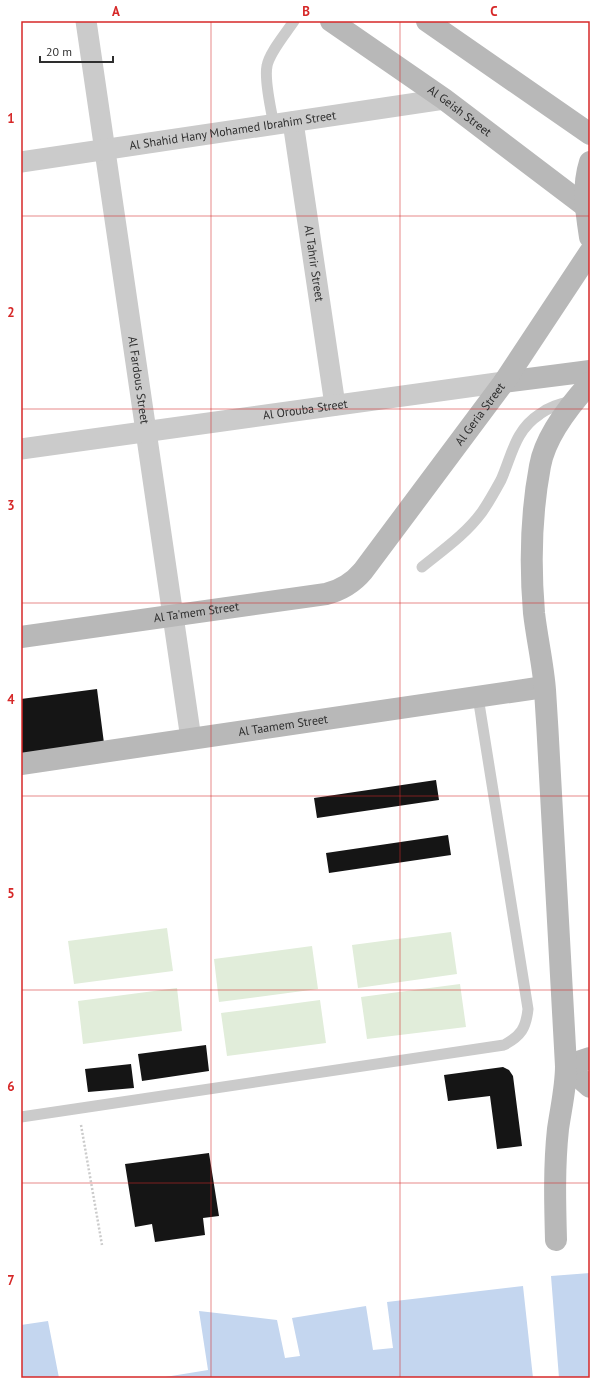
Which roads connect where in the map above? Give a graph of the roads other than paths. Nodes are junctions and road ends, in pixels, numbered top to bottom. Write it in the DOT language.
graph roads {
  1 [pos="86,21"];
  2 [pos="294,21"];
  3 [pos="331,21"];
  4 [pos="427,21"];
  5 [pos="444,100"];
  6 [pos="284,123"];
  7 [pos="590,134"];
  8 [pos="105,150"];
  9 [pos="21,162"];
  10 [pos="590,162"];
  11 [pos="585,206"];
  12 [pos="590,237"];
  13 [pos="590,252"];
  14 [pos="590,371"];
  15 [pos="504,382"];
  16 [pos="590,383"];
  17 [pos="575,399"];
  18 [pos="335,405"];
  19 [pos="146,431"];
  20 [pos="21,449"];
  21 [pos="422,567"];
  22 [pos="363,571"];
  23 [pos="173,616"];
  24 [pos="21,637"];
  25 [pos="544,687"];
  26 [pos="478,697"];
  27 [pos="191,739"];
  28 [pos="21,764"];
  29 [pos="590,1058"];
  30 [pos="566,1066"];
  31 [pos="590,1087"];
  32 [pos="21,1117"];
  33 [pos="556,1240"];
  1 -- 8 [label="street, Al Fardous Street"];
  2 -- 6 [label="lane"];
  3 -- 5 [label="street, Al Geish Street"];
  4 -- 7 [label="street"];
  5 -- 6 [label="street, Al Shahid Hany Mohamed Ibrahim Street"];
  5 -- 11 [label="street, Al Geish Street"];
  6 -- 8 [label="street, Al Shahid Hany Mohamed Ibrahim Street"];
  6 -- 18 [label="street, Al Tahrir Street"];
  8 -- 9 [label="street, Al Shahid Hany Mohamed Ibrahim Street"];
  8 -- 19 [label="street, Al Fardous Street"];
  10 -- 11 [label="street"];
  11 -- 12 [label="street"];
  13 -- 15 [label="street, Al Geria Street"];
  14 -- 15 [label="street, Al Orouba Street"];
  15 -- 18 [label="street, Al Orouba Street"];
  15 -- 22 [label="street, Al Geria Street"];
  16 -- 17 [label="street"];
  17 -- 21 [label="lane"];
  17 -- 25 [label="street"];
  18 -- 19 [label="street, Al Orouba Street"];
  19 -- 20 [label="street, Al Orouba Street"];
  19 -- 23 [label="street, Al Fardous Street"];
  22 -- 23 [label="street, Al Ta'mem Street"];
  23 -- 24 [label="street, Al Ta'mem Street"];
  23 -- 27 [label="street, Al Fardous Street"];
  25 -- 26 [label="street, Al Taamem Street"];
  25 -- 30 [label="street"];
  26 -- 27 [label="street, Al Taamem Street"];
  26 -- 32 [label="lane"];
  27 -- 28 [label="street, Al Taamem Street"];
  29 -- 30 [label="street"];
  30 -- 31 [label="street"];
  30 -- 33 [label="street"];
}
